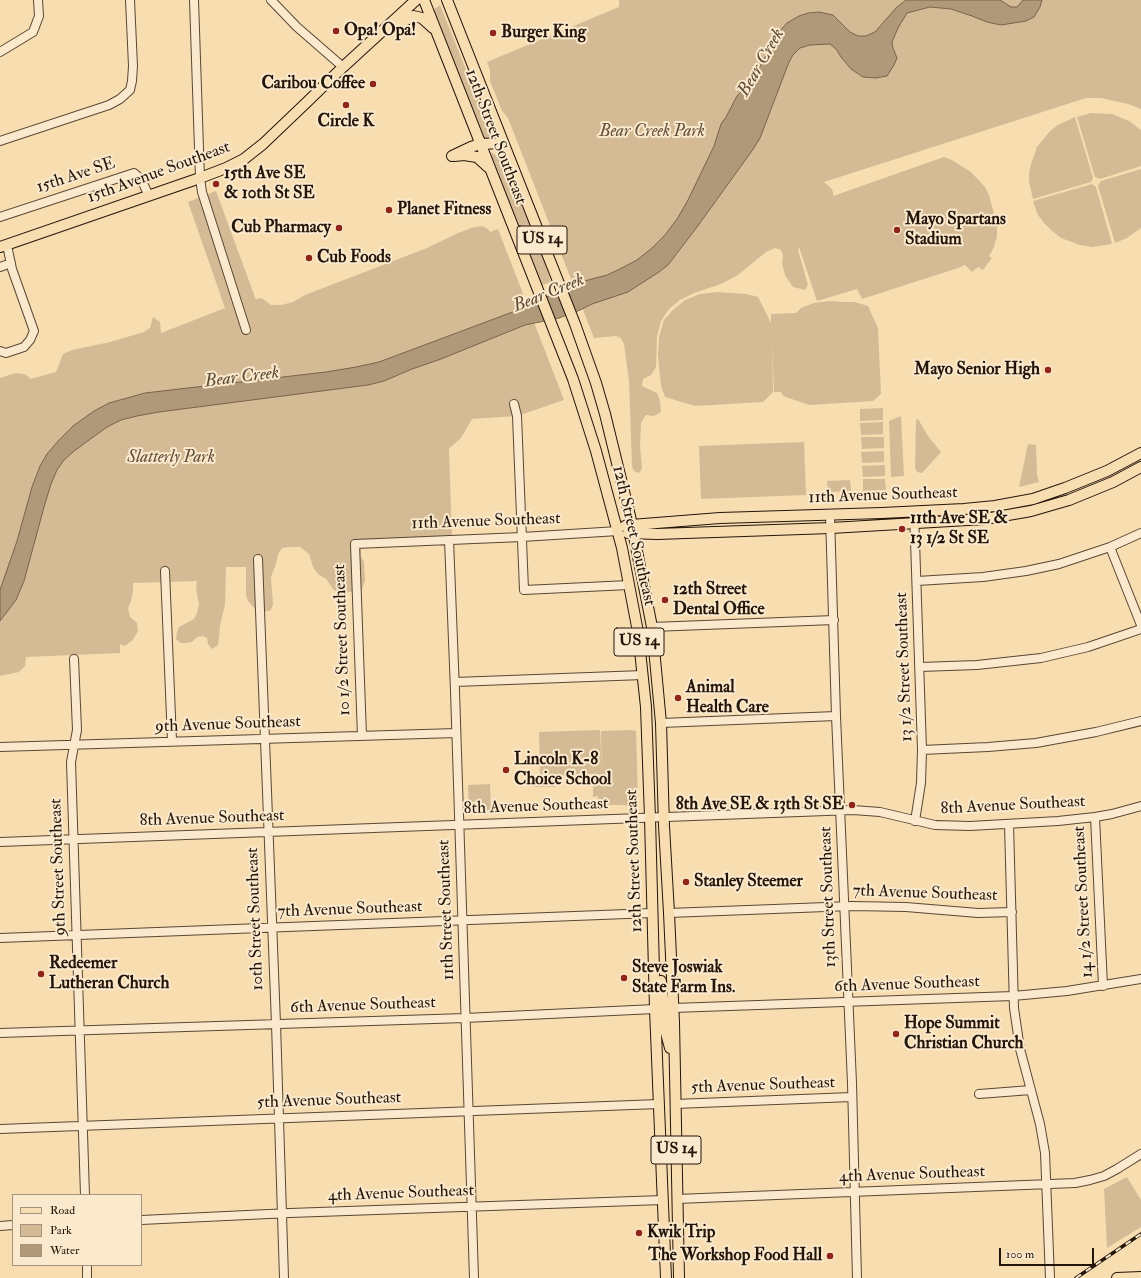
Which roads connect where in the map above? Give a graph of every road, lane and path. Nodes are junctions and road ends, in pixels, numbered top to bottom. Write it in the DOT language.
graph roads {
  1 [pos="38,0"];
  2 [pos="130,0"];
  3 [pos="194,0"];
  4 [pos="271,0"];
  5 [pos="416,0"];
  6 [pos="424,0"];
  7 [pos="447,0"];
  8 [pos="436,31"];
  9 [pos="366,45"];
  10 [pos="0,52"];
  11 [pos="343,67"];
  12 [pos="0,141"];
  13 [pos="503,143"];
  14 [pos="480,144"];
  15 [pos="490,169"];
  16 [pos="200,178"];
  17 [pos="149,196"];
  18 [pos="0,216"];
  19 [pos="4,246"];
  20 [pos="11,263"];
  21 [pos="0,267"];
  22 [pos="246,330"];
  23 [pos="0,351"];
  24 [pos="514,404"];
  25 [pos="1141,453"];
  26 [pos="1141,467"];
  27 [pos="914,511"];
  28 [pos="830,515"];
  29 [pos="915,524"];
  30 [pos="831,528"];
  31 [pos="632,529"];
  32 [pos="618,530"];
  33 [pos="1141,533"];
  34 [pos="522,537"];
  35 [pos="449,540"];
  36 [pos="355,544"];
  37 [pos="1110,547"];
  38 [pos="258,559"];
  39 [pos="165,571"];
  40 [pos="917,581"];
  41 [pos="629,585"];
  42 [pos="834,620"];
  43 [pos="1141,625"];
  44 [pos="652,627"];
  45 [pos="1141,629"];
  46 [pos="74,659"];
  47 [pos="920,668"];
  48 [pos="643,676"];
  49 [pos="455,682"];
  50 [pos="836,716"];
  51 [pos="1141,721"];
  52 [pos="661,723"];
  53 [pos="456,733"];
  54 [pos="362,736"];
  55 [pos="264,738"];
  56 [pos="172,741"];
  57 [pos="74,745"];
  58 [pos="0,747"];
  59 [pos="922,750"];
  60 [pos="1141,806"];
  61 [pos="841,811"];
  62 [pos="1095,817"];
  63 [pos="650,818"];
  64 [pos="664,818"];
  65 [pos="915,821"];
  66 [pos="1009,824"];
  67 [pos="459,825"];
  68 [pos="268,833"];
  69 [pos="74,839"];
  70 [pos="0,842"];
  71 [pos="844,906"];
  72 [pos="1012,912"];
  73 [pos="653,913"];
  74 [pos="670,913"];
  75 [pos="462,921"];
  76 [pos="271,928"];
  77 [pos="76,935"];
  78 [pos="0,938"];
  79 [pos="653,957"];
  80 [pos="1141,980"];
  81 [pos="1103,986"];
  82 [pos="1013,996"];
  83 [pos="848,1002"];
  84 [pos="673,1008"];
  85 [pos="655,1009"];
  86 [pos="465,1018"];
  87 [pos="276,1024"];
  88 [pos="80,1030"];
  89 [pos="0,1033"];
  90 [pos="674,1060"];
  91 [pos="1031,1090"];
  92 [pos="979,1094"];
  93 [pos="852,1097"];
  94 [pos="659,1104"];
  95 [pos="675,1104"];
  96 [pos="469,1112"];
  97 [pos="279,1117"];
  98 [pos="83,1125"];
  99 [pos="0,1129"];
  100 [pos="1141,1154"];
  101 [pos="1046,1184"];
  102 [pos="854,1192"];
  103 [pos="85,1194"];
  104 [pos="677,1199"];
  105 [pos="663,1200"];
  106 [pos="472,1206"];
  107 [pos="282,1214"];
  108 [pos="142,1220"];
  109 [pos="12,1225"];
  110 [pos="0,1226"];
  111 [pos="87,1266"];
  112 [pos="1141,1277"];
  113 [pos="87,1278"];
  114 [pos="284,1278"];
  115 [pos="474,1278"];
  116 [pos="666,1278"];
  117 [pos="679,1278"];
  118 [pos="858,1278"];
  119 [pos="1050,1278"];
  120 [pos="1117,1278"];
  1 -- 10 [label="street"];
  2 -- 12 [label="street"];
  3 -- 16 [label="street"];
  4 -- 11 [label="street"];
  5 -- 9 [label="main road, 15th Avenue Southeast"];
  6 -- 8 [label="main road, 12th Street Southeast / US 14"];
  7 -- 13 [label="main road, 12th Street Southeast / US 14"];
  8 -- 9 [label="main road"];
  8 -- 14 [label="main road, 12th Street Southeast / US 14"];
  9 -- 11 [label="main road, 15th Avenue Southeast"];
  11 -- 16 [label="main road, 15th Avenue Southeast"];
  13 -- 14 [label="main road"];
  13 -- 31 [label="main road, 12th Street Southeast / US 14"];
  14 -- 15 [label="main road, 12th Street Southeast / US 14"];
  14 -- 15 [label="main road"];
  15 -- 32 [label="main road, 12th Street Southeast / US 14"];
  16 -- 17 [label="main road, 15th Avenue Southeast"];
  16 -- 22 [label="street"];
  17 -- 18 [label="street, 15th Ave SE"];
  17 -- 19 [label="main road, 15th Avenue Southeast"];
  19 -- 20 [label="street"];
  20 -- 21 [label="street"];
  20 -- 23 [label="street"];
  24 -- 34 [label="street"];
  25 -- 27 [label="main road, 11th Avenue Southeast"];
  26 -- 29 [label="main road, 11th Avenue Southeast"];
  27 -- 28 [label="main road, 11th Avenue Southeast"];
  27 -- 29 [label="street, 13 1/2 Street Southeast"];
  28 -- 30 [label="street, 13th Street Southeast"];
  28 -- 31 [label="main road, 11th Avenue Southeast"];
  29 -- 30 [label="main road, 11th Avenue Southeast"];
  29 -- 40 [label="street, 13 1/2 Street Southeast"];
  30 -- 31 [label="main road, 11th Avenue Southeast"];
  30 -- 42 [label="street, 13th Street Southeast"];
  31 -- 32 [label="main road, 11th Avenue Southeast"];
  31 -- 44 [label="main road, 12th Street Southeast / US 14"];
  32 -- 34 [label="street, 11th Avenue Southeast"];
  32 -- 41 [label="main road, 12th Street Southeast / US 14"];
  33 -- 37 [label="street"];
  34 -- 35 [label="street, 11th Avenue Southeast"];
  34 -- 41 [label="street"];
  35 -- 36 [label="street, 11th Avenue Southeast"];
  35 -- 49 [label="street, 11th Street Southeast"];
  36 -- 54 [label="street, 10 1/2 Street Southeast"];
  37 -- 40 [label="street"];
  37 -- 43 [label="street"];
  38 -- 55 [label="street, 10th Street Southeast"];
  39 -- 56 [label="street"];
  40 -- 47 [label="street, 13 1/2 Street Southeast"];
  41 -- 48 [label="main road, 12th Street Southeast / US 14"];
  42 -- 44 [label="street"];
  42 -- 50 [label="street, 13th Street Southeast"];
  44 -- 52 [label="main road, 12th Street Southeast / US 14"];
  45 -- 47 [label="street"];
  46 -- 57 [label="street, 9th Street Southeast"];
  47 -- 59 [label="street, 13 1/2 Street Southeast"];
  48 -- 49 [label="street"];
  48 -- 63 [label="main road, 12th Street Southeast / US 14"];
  49 -- 53 [label="street, 11th Street Southeast"];
  50 -- 52 [label="street"];
  50 -- 61 [label="street, 13th Street Southeast"];
  51 -- 59 [label="street"];
  52 -- 64 [label="main road, 12th Street Southeast / US 14"];
  53 -- 54 [label="street, 9th Avenue Southeast"];
  53 -- 67 [label="street, 11th Street Southeast"];
  54 -- 55 [label="street, 9th Avenue Southeast"];
  55 -- 56 [label="street, 9th Avenue Southeast"];
  55 -- 68 [label="street, 10th Street Southeast"];
  56 -- 57 [label="street, 9th Avenue Southeast"];
  57 -- 58 [label="street, 9th Avenue Southeast"];
  57 -- 69 [label="street, 9th Street Southeast"];
  59 -- 65 [label="street, 13 1/2 Street Southeast"];
  60 -- 62 [label="street, 8th Avenue Southeast"];
  61 -- 64 [label="street, 8th Avenue Southeast"];
  61 -- 65 [label="street, 8th Avenue Southeast"];
  61 -- 71 [label="street, 13th Street Southeast"];
  62 -- 66 [label="street, 8th Avenue Southeast"];
  62 -- 81 [label="street, 14 1/2 Street Southeast"];
  63 -- 64 [label="street, 8th Avenue Southeast"];
  63 -- 67 [label="street, 8th Avenue Southeast"];
  63 -- 73 [label="main road, 12th Street Southeast / US 14"];
  64 -- 74 [label="main road, 12th Street Southeast / US 14"];
  65 -- 66 [label="street, 8th Avenue Southeast"];
  66 -- 72 [label="street"];
  67 -- 68 [label="street, 8th Avenue Southeast"];
  67 -- 75 [label="street, 11th Street Southeast"];
  68 -- 69 [label="street, 8th Avenue Southeast"];
  68 -- 76 [label="street, 10th Street Southeast"];
  69 -- 70 [label="street, 8th Avenue Southeast"];
  69 -- 77 [label="street, 9th Street Southeast"];
  71 -- 72 [label="street, 7th Avenue Southeast"];
  71 -- 74 [label="street, 7th Avenue Southeast"];
  71 -- 83 [label="street, 13th Street Southeast"];
  72 -- 82 [label="street"];
  73 -- 75 [label="street, 7th Avenue Southeast"];
  73 -- 79 [label="main road, 12th Street Southeast / US 14"];
  74 -- 84 [label="main road, 12th Street Southeast / US 14"];
  75 -- 76 [label="street, 7th Avenue Southeast"];
  75 -- 86 [label="street, 11th Street Southeast"];
  76 -- 77 [label="street, 7th Avenue Southeast"];
  76 -- 87 [label="street, 10th Street Southeast"];
  77 -- 78 [label="street, 7th Avenue Southeast"];
  77 -- 88 [label="street, 9th Street Southeast"];
  79 -- 84 [label="main road"];
  79 -- 85 [label="main road, 12th Street Southeast / US 14"];
  80 -- 81 [label="street, 6th Avenue Southeast"];
  81 -- 82 [label="street, 6th Avenue Southeast"];
  82 -- 83 [label="street, 6th Avenue Southeast"];
  82 -- 91 [label="street"];
  83 -- 84 [label="street, 6th Avenue Southeast"];
  83 -- 93 [label="street, 13th Street Southeast"];
  84 -- 90 [label="main road, 12th Street Southeast / US 14"];
  85 -- 86 [label="street, 6th Avenue Southeast"];
  85 -- 90 [label="main road"];
  85 -- 94 [label="main road, 12th Street Southeast / US 14"];
  86 -- 87 [label="street, 6th Avenue Southeast"];
  86 -- 96 [label="street, 11th Street Southeast"];
  87 -- 88 [label="street, 6th Avenue Southeast"];
  87 -- 97 [label="street, 10th Street Southeast"];
  88 -- 89 [label="street, 6th Avenue Southeast"];
  88 -- 98 [label="street, 9th Street Southeast"];
  90 -- 95 [label="main road, 12th Street Southeast / US 14"];
  91 -- 92 [label="street"];
  91 -- 101 [label="street"];
  93 -- 95 [label="street, 5th Avenue Southeast"];
  93 -- 102 [label="street, 13th Street Southeast"];
  94 -- 96 [label="street, 5th Avenue Southeast"];
  94 -- 105 [label="main road, 12th Street Southeast / US 14"];
  95 -- 104 [label="main road, 12th Street Southeast / US 14"];
  96 -- 97 [label="street, 5th Avenue Southeast"];
  96 -- 106 [label="street, 11th Street Southeast"];
  97 -- 98 [label="street, 5th Avenue Southeast"];
  97 -- 107 [label="street, 10th Street Southeast"];
  98 -- 99 [label="street, 5th Avenue Southeast"];
  98 -- 103 [label="street, 9th Street Southeast"];
  100 -- 101 [label="street, 4th Avenue Southeast"];
  101 -- 102 [label="street, 4th Avenue Southeast"];
  101 -- 119 [label="street"];
  102 -- 104 [label="street, 4th Avenue Southeast"];
  102 -- 118 [label="street, 13th Street Southeast"];
  104 -- 117 [label="main road, 12th Street Southeast / US 14"];
  105 -- 106 [label="street, 4th Avenue Southeast"];
  105 -- 116 [label="main road, 12th Street Southeast / US 14"];
  106 -- 107 [label="street, 4th Avenue Southeast"];
  106 -- 115 [label="street, 11th Street Southeast"];
  107 -- 108 [label="street, 4th Avenue Southeast"];
  107 -- 114 [label="street, 10th Street Southeast"];
  109 -- 110 [label="street"];
  111 -- 113 [label="street"];
  112 -- 120 [label="main road"];
}
